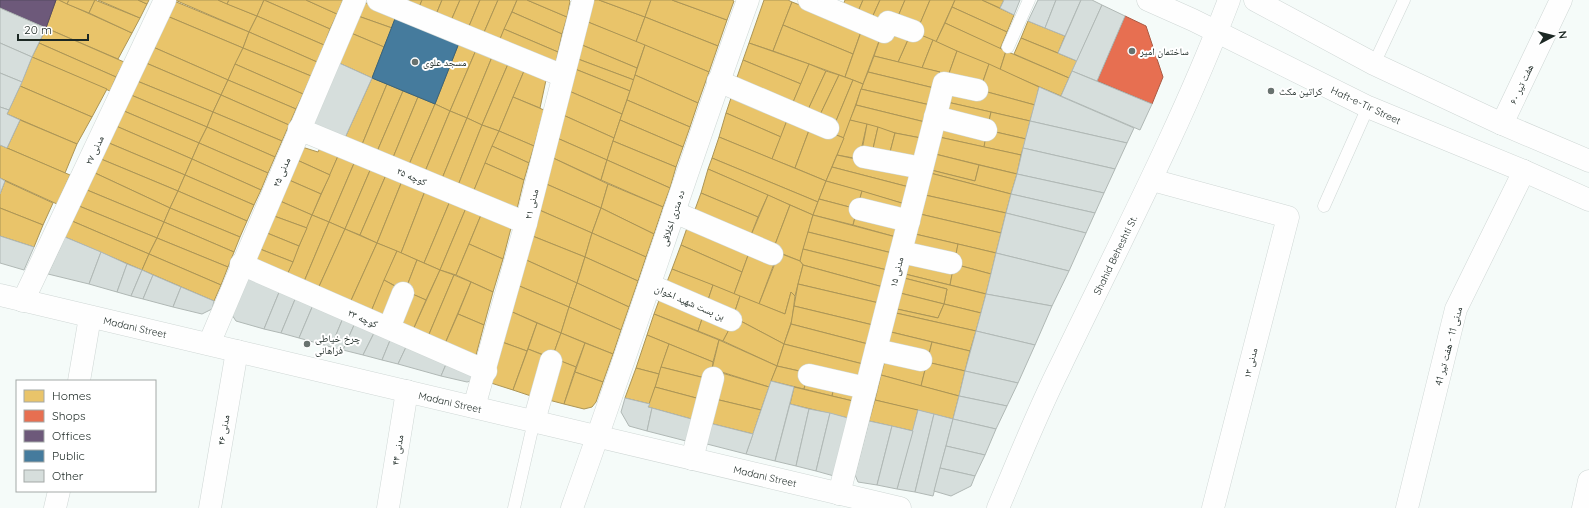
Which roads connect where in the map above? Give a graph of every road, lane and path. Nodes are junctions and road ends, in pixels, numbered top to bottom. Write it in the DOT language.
graph roads {
  1 [pos="165,0"];
  2 [pos="355,0"];
  3 [pos="378,0"];
  4 [pos="583,0"];
  5 [pos="748,0"];
  6 [pos="809,0"];
  7 [pos="1029,0"];
  8 [pos="1148,0"];
  9 [pos="1229,0"];
  10 [pos="1255,0"];
  11 [pos="1404,0"];
  12 [pos="1561,0"];
  13 [pos="913,31"];
  14 [pos="1217,32"];
  15 [pos="1008,47"];
  16 [pos="1374,64"];
  17 [pos="563,76"];
  18 [pos="718,81"];
  19 [pos="977,90"];
  20 [pos="1368,107"];
  21 [pos="936,117"];
  22 [pos="1502,124"];
  23 [pos="828,128"];
  24 [pos="299,129"];
  25 [pos="986,130"];
  26 [pos="864,157"];
  27 [pos="1589,161"];
  28 [pos="922,168"];
  29 [pos="1524,171"];
  30 [pos="1152,180"];
  31 [pos="1589,200"];
  32 [pos="1324,206"];
  33 [pos="860,209"];
  34 [pos="674,212"];
  35 [pos="909,221"];
  36 [pos="526,223"];
  37 [pos="901,252"];
  38 [pos="772,254"];
  39 [pos="952,263"];
  40 [pos="242,264"];
  41 [pos="650,285"];
  42 [pos="403,293"];
  43 [pos="0,295"];
  44 [pos="24,301"];
  45 [pos="90,317"];
  46 [pos="731,320"];
  47 [pos="389,328"];
  48 [pos="208,344"];
  49 [pos="876,350"];
  50 [pos="237,351"];
  51 [pos="921,360"];
  52 [pos="551,361"];
  53 [pos="486,371"];
  54 [pos="809,376"];
  55 [pos="713,378"];
  56 [pos="79,380"];
  57 [pos="866,388"];
  58 [pos="407,392"];
  59 [pos="474,407"];
  60 [pos="534,422"];
  61 [pos="598,436"];
  62 [pos="692,459"];
  63 [pos="1589,481"];
  64 [pos="58,492"];
  65 [pos="839,494"];
  66 [pos="867,504"];
  67 [pos="55,508"];
  68 [pos="210,508"];
  69 [pos="388,508"];
  70 [pos="514,508"];
  71 [pos="572,508"];
  72 [pos="900,508"];
  73 [pos="998,508"];
  74 [pos="1213,508"];
  75 [pos="1407,508"];
  76 [pos="1583,508"];
  1 -- 44 [label="street, مدنی ۲۷"];
  2 -- 24 [label="street, مدنی ۲۵"];
  3 -- 17 [label="street"];
  4 -- 17 [label="street, مدنی ۲۱"];
  5 -- 18 [label="street, ده متری اخلاقی"];
  6 -- 13 [label="street"];
  7 -- 15 [label="lane"];
  8 -- 14 [label="street, Haft-e-Tir Street"];
  9 -- 14 [label="street, Shahid Beheshti St."];
  10 -- 16 [label="street"];
  11 -- 16 [label="lane"];
  12 -- 22 [label="street, هفت تیر ۶۰"];
  14 -- 20 [label="street, Haft-e-Tir Street"];
  14 -- 30 [label="street, Shahid Beheshti St."];
  16 -- 22 [label="street"];
  17 -- 36 [label="street, مدنی ۲۱"];
  18 -- 23 [label="street"];
  18 -- 34 [label="street, ده متری اخلاقی"];
  19 -- 21 [label="street, مدنی ۱۵"];
  20 -- 29 [label="street, Haft-e-Tir Street"];
  20 -- 32 [label="lane"];
  21 -- 25 [label="street"];
  21 -- 28 [label="street, مدنی ۱۵"];
  22 -- 27 [label="street"];
  24 -- 36 [label="street, کوچه ۲۵"];
  24 -- 40 [label="street, مدنی ۲۵"];
  26 -- 28 [label="street"];
  28 -- 35 [label="street, مدنی ۱۵"];
  29 -- 31 [label="street, Haft-e-Tir Street"];
  29 -- 75 [label="street, مدنی 11 - هفت تیر 41"];
  30 -- 73 [label="street, Shahid Beheshti St."];
  30 -- 74 [label="street, مدنی ۱۳"];
  33 -- 35 [label="street"];
  34 -- 38 [label="street"];
  34 -- 41 [label="street, ده متری اخلاقی"];
  35 -- 37 [label="street, مدنی ۱۵"];
  36 -- 53 [label="street, مدنی ۲۱"];
  37 -- 39 [label="street"];
  37 -- 49 [label="street, مدنی ۱۵"];
  40 -- 47 [label="street, کوچه ۲۳"];
  40 -- 48 [label="street, مدنی ۲۵"];
  41 -- 46 [label="street, بن بست شهید اخوان"];
  41 -- 61 [label="street, ده متری اخلاقی"];
  42 -- 47 [label="street"];
  43 -- 44 [label="street, Madani Street"];
  44 -- 45 [label="street, Madani Street"];
  45 -- 48 [label="street, Madani Street"];
  45 -- 56 [label="street"];
  47 -- 53 [label="street, کوچه ۲۳"];
  48 -- 50 [label="street, Madani Street"];
  49 -- 51 [label="street"];
  49 -- 57 [label="street, مدنی ۱۵"];
  50 -- 58 [label="street, Madani Street"];
  50 -- 68 [label="street, مدنی ۴۶"];
  52 -- 60 [label="street"];
  53 -- 59 [label="street, مدنی ۲۱"];
  54 -- 57 [label="street"];
  55 -- 62 [label="street"];
  57 -- 65 [label="street, مدنی ۱۵"];
  58 -- 59 [label="street, Madani Street"];
  58 -- 69 [label="street, مدنی ۴۴"];
  59 -- 60 [label="street, Madani Street"];
  60 -- 61 [label="street, Madani Street"];
  60 -- 70 [label="lane"];
  61 -- 62 [label="street, Madani Street"];
  61 -- 71 [label="street, ده متری اخلاقی"];
  62 -- 65 [label="street, Madani Street"];
  63 -- 76 [label="street"];
  64 -- 67 [label="street"];
  65 -- 66 [label="street, Madani Street"];
  66 -- 72 [label="street, Madani Street"];
}
